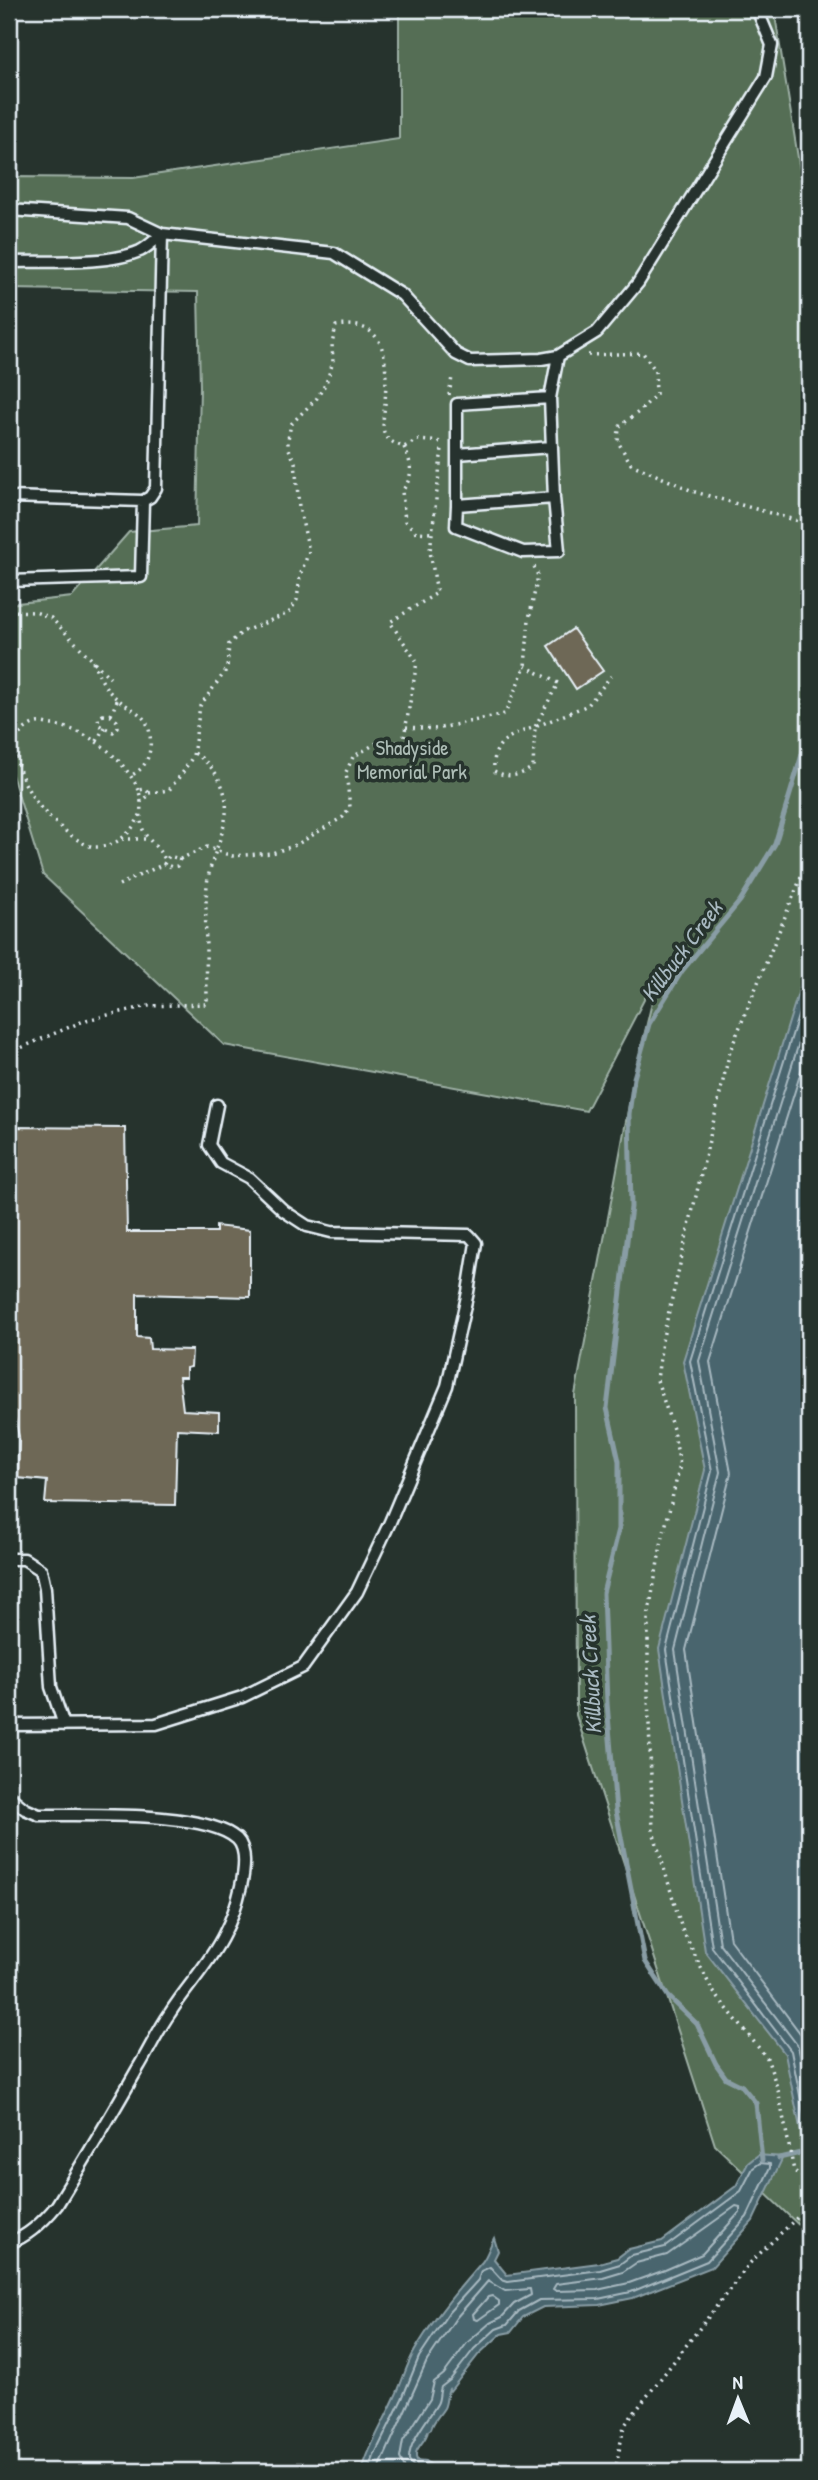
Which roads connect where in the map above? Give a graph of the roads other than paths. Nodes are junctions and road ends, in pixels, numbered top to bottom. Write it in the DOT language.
graph roads {
  1 [pos="757,9"];
  2 [pos="9,210"];
  3 [pos="162,234"];
  4 [pos="9,262"];
  5 [pos="558,356"];
  6 [pos="550,398"];
  7 [pos="552,447"];
  8 [pos="457,454"];
  9 [pos="9,496"];
  10 [pos="554,498"];
  11 [pos="143,500"];
  12 [pos="457,505"];
  13 [pos="9,580"];
  14 [pos="217,1105"];
  15 [pos="9,1559"];
  16 [pos="9,1725"];
  17 [pos="64,1725"];
  18 [pos="9,1796"];
  19 [pos="9,2243"];
  1 -- 5 [label="lane"];
  2 -- 3 [label="lane"];
  3 -- 4 [label="lane"];
  3 -- 5 [label="lane"];
  3 -- 11 [label="lane"];
  5 -- 6 [label="lane"];
  6 -- 7 [label="lane"];
  6 -- 8 [label="lane"];
  7 -- 8 [label="lane"];
  7 -- 10 [label="lane"];
  8 -- 12 [label="lane"];
  9 -- 11 [label="lane"];
  10 -- 12 [label="lane"];
  10 -- 12 [label="lane"];
  11 -- 13 [label="lane"];
  14 -- 17 [label="lane"];
  15 -- 17 [label="lane"];
  16 -- 17 [label="lane"];
  18 -- 19 [label="lane"];
}
